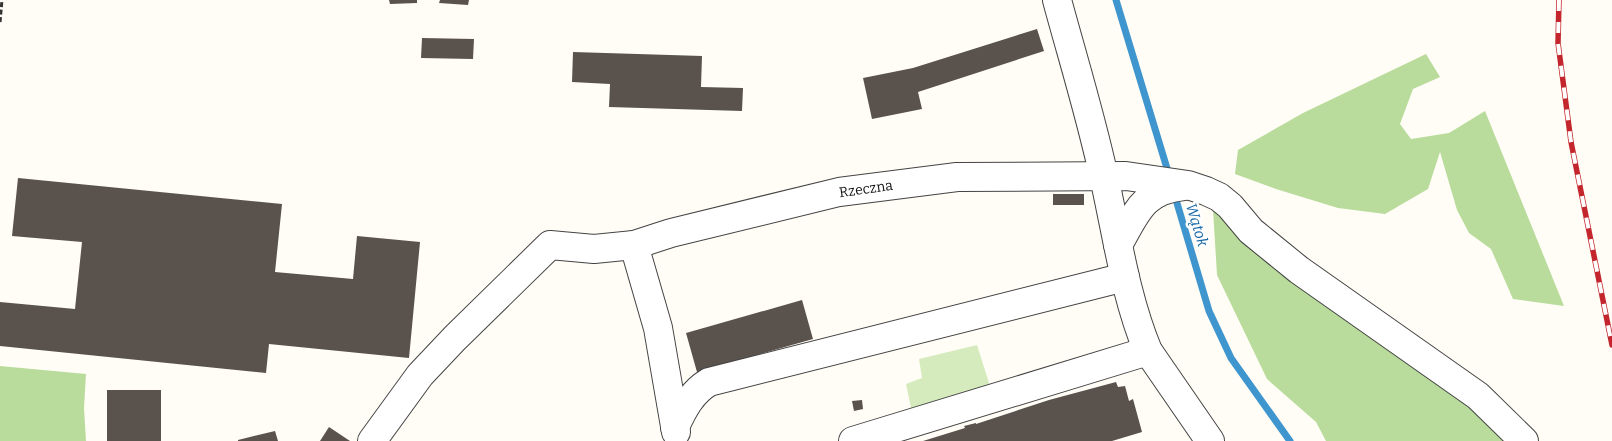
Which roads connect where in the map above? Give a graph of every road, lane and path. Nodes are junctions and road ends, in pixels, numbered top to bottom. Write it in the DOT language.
graph roads {
  1 [pos="2,0"];
  2 [pos="1057,0"];
  3 [pos="0,22"];
  4 [pos="1104,176"];
  5 [pos="1188,185"];
  6 [pos="1118,245"];
  7 [pos="634,246"];
  8 [pos="1125,277"];
  9 [pos="1148,350"];
  10 [pos="676,434"];
  11 [pos="372,441"];
  12 [pos="853,441"];
  13 [pos="1210,441"];
  14 [pos="1524,441"];
  1 -- 3 [label="path"];
  2 -- 4 [label="lane"];
  4 -- 5 [label="lane, Rzeczna"];
  4 -- 6 [label="lane"];
  4 -- 7 [label="lane, Rzeczna"];
  5 -- 6 [label="lane"];
  5 -- 14 [label="lane, Rzeczna"];
  6 -- 8 [label="lane"];
  7 -- 10 [label="lane"];
  7 -- 11 [label="lane, Rzeczna"];
  8 -- 9 [label="lane"];
  8 -- 10 [label="lane"];
  9 -- 12 [label="lane"];
  9 -- 13 [label="lane"];
}
